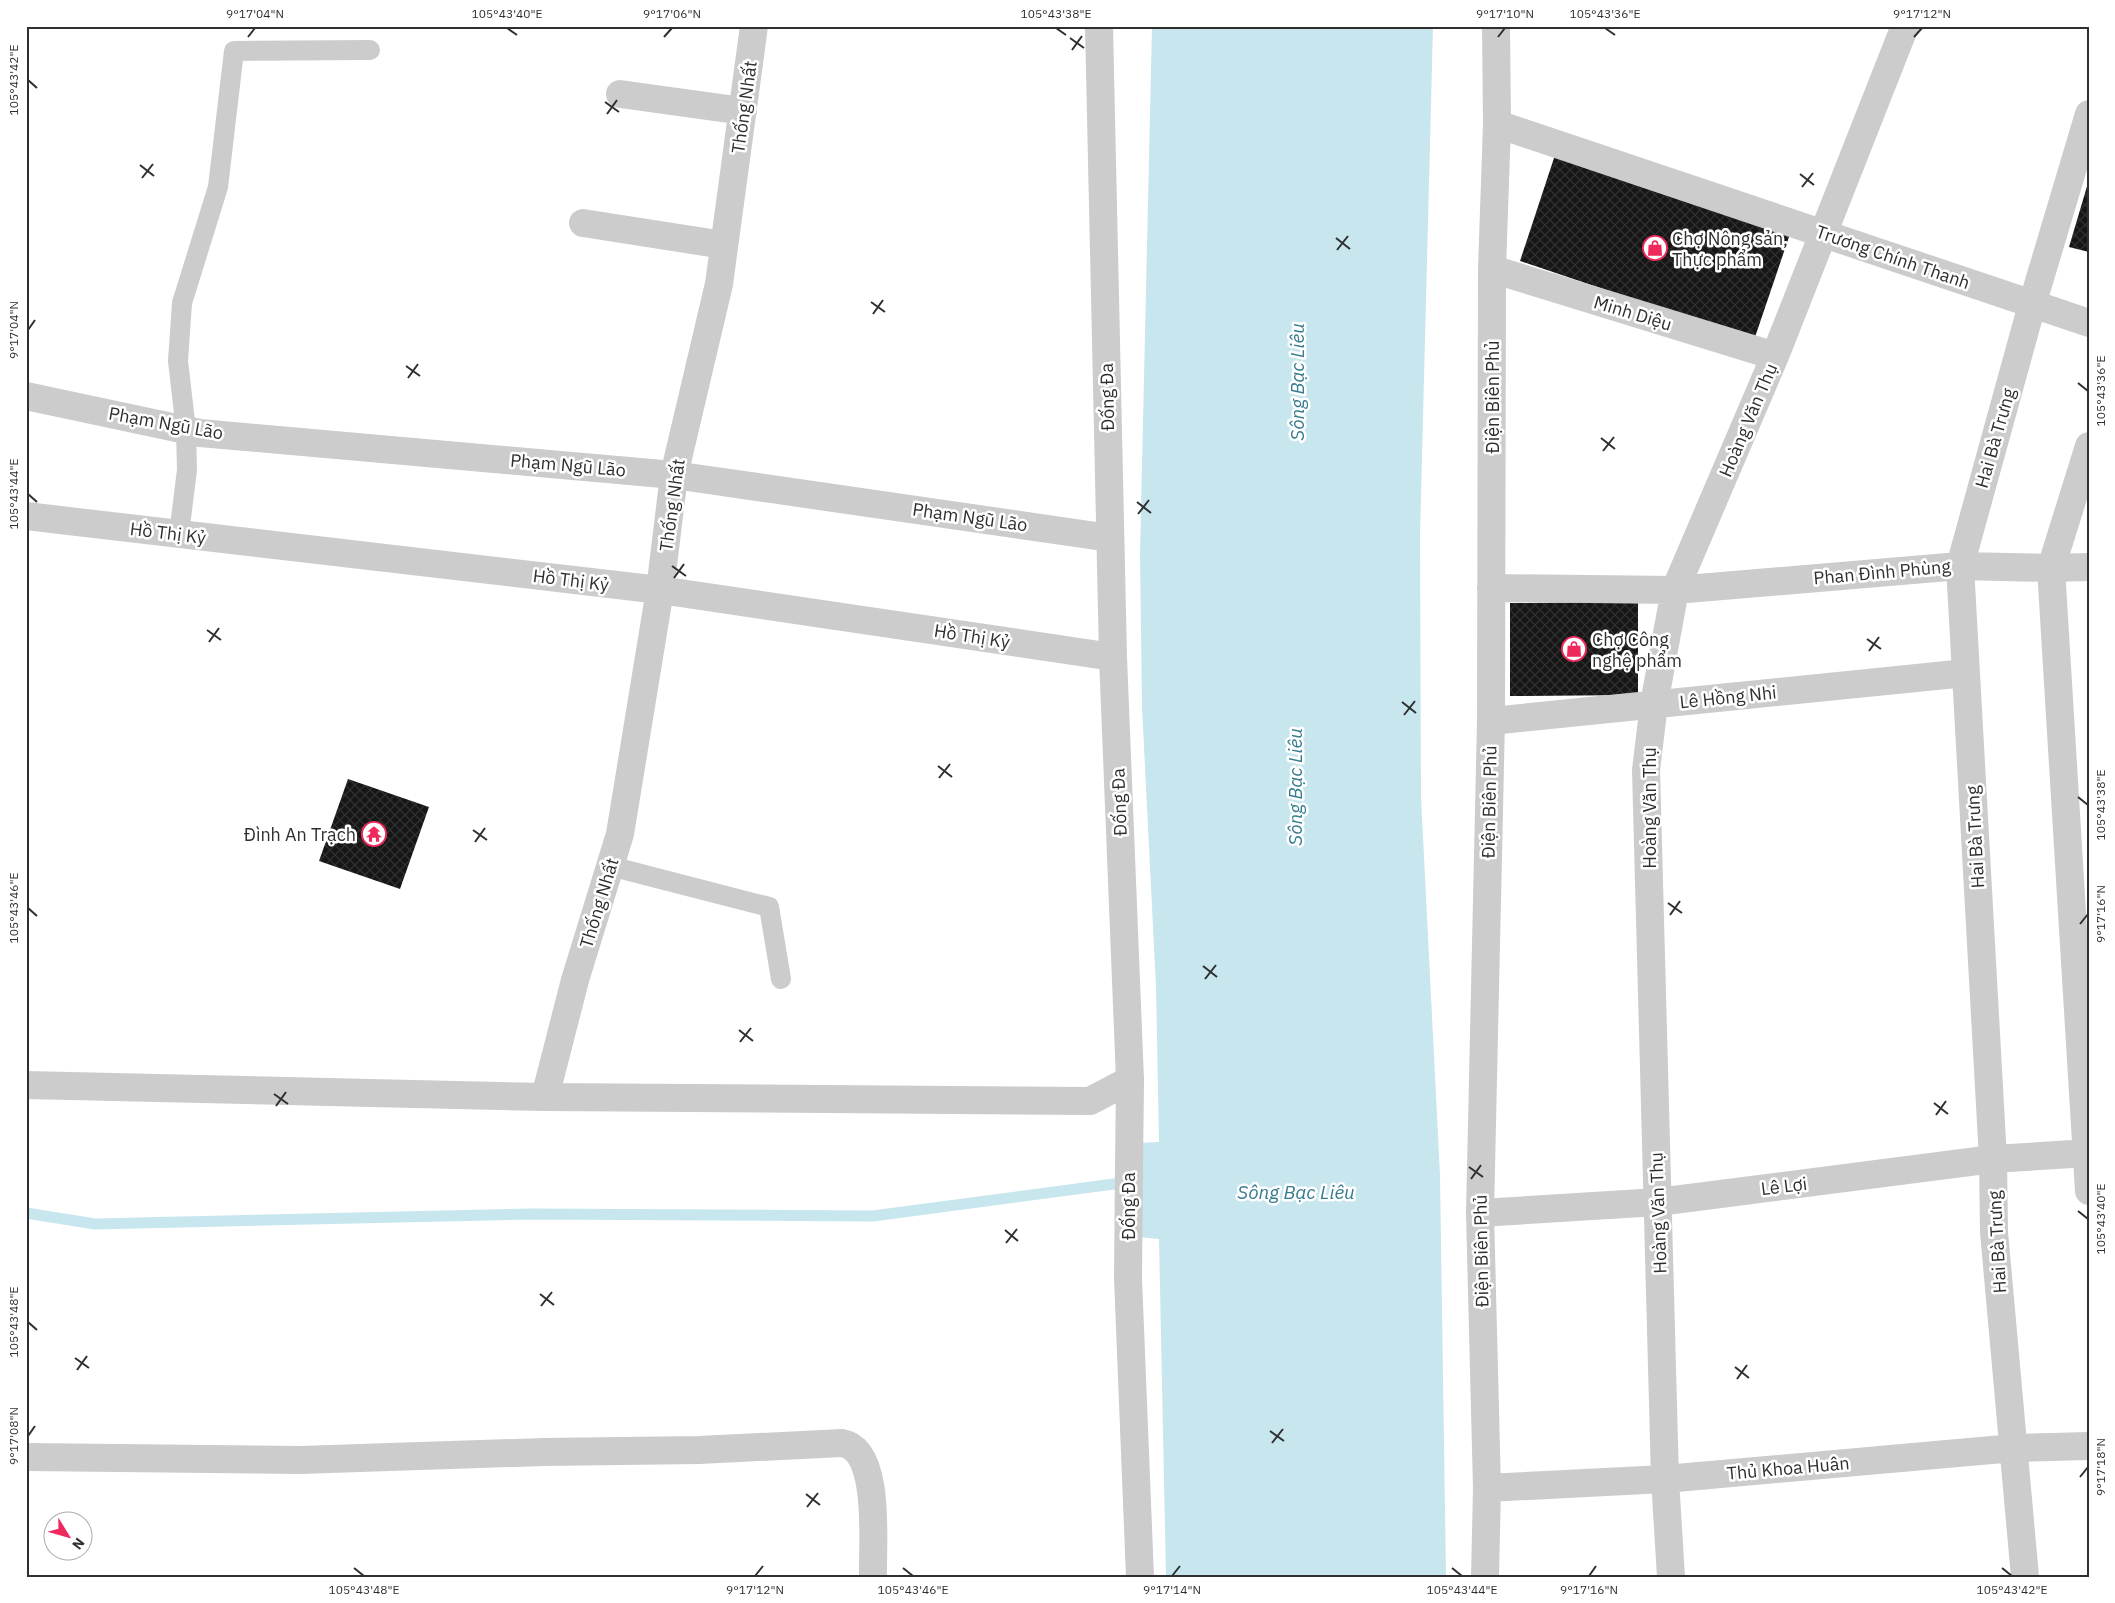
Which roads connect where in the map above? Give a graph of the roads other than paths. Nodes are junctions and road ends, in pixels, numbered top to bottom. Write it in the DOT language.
graph roads {
  1 [pos="754,26"];
  2 [pos="1099,26"];
  3 [pos="1496,26"];
  4 [pos="1905,26"];
  5 [pos="370,50"];
  6 [pos="620,94"];
  7 [pos="744,111"];
  8 [pos="2089,114"];
  9 [pos="1497,124"];
  10 [pos="583,224"];
  11 [pos="1822,232"];
  12 [pos="724,245"];
  13 [pos="1492,269"];
  14 [pos="2032,306"];
  15 [pos="2089,324"];
  16 [pos="1775,356"];
  17 [pos="26,396"];
  18 [pos="186,430"];
  19 [pos="2089,446"];
  20 [pos="674,475"];
  21 [pos="26,516"];
  22 [pos="179,534"];
  23 [pos="1110,538"];
  24 [pos="1960,566"];
  25 [pos="2089,566"];
  26 [pos="2051,568"];
  27 [pos="1491,588"];
  28 [pos="660,590"];
  29 [pos="1675,590"];
  30 [pos="1113,657"];
  31 [pos="1966,673"];
  32 [pos="1654,704"];
  33 [pos="1491,721"];
  34 [pos="610,866"];
  35 [pos="781,979"];
  36 [pos="1130,1080"];
  37 [pos="26,1085"];
  38 [pos="546,1097"];
  39 [pos="2087,1153"];
  40 [pos="1993,1159"];
  41 [pos="2089,1191"];
  42 [pos="1658,1202"];
  43 [pos="1480,1213"];
  44 [pos="2089,1446"];
  45 [pos="2014,1448"];
  46 [pos="26,1457"];
  47 [pos="1666,1479"];
  48 [pos="1487,1488"];
  49 [pos="873,1577"];
  50 [pos="1140,1577"];
  51 [pos="1485,1577"];
  52 [pos="1671,1577"];
  53 [pos="2025,1577"];
  1 -- 7 [label="street, Thống Nhất"];
  2 -- 23 [label="street, Đống Đa"];
  3 -- 9 [label="street, Điện Biên Phủ"];
  4 -- 11 [label="street, Hoàng Văn Thụ"];
  5 -- 18 [label="lane"];
  6 -- 7 [label="street"];
  7 -- 12 [label="street, Thống Nhất"];
  8 -- 14 [label="street, Hai Bà Trưng"];
  9 -- 11 [label="street, Trương Chính Thanh"];
  9 -- 13 [label="street, Điện Biên Phủ"];
  10 -- 12 [label="street"];
  11 -- 14 [label="street, Trương Chính Thanh"];
  11 -- 16 [label="street, Hoàng Văn Thụ"];
  12 -- 20 [label="street, Thống Nhất"];
  13 -- 16 [label="street, Minh Diệu"];
  13 -- 27 [label="street, Điện Biên Phủ"];
  14 -- 15 [label="street, Trương Chính Thanh"];
  14 -- 24 [label="street, Hai Bà Trưng"];
  16 -- 29 [label="street, Hoàng Văn Thụ"];
  17 -- 18 [label="street, Phạm Ngũ Lão"];
  18 -- 20 [label="street, Phạm Ngũ Lão"];
  18 -- 22 [label="lane"];
  19 -- 26 [label="street"];
  20 -- 23 [label="street, Phạm Ngũ Lão"];
  20 -- 28 [label="street, Thống Nhất"];
  21 -- 22 [label="street, Hồ Thị Kỷ"];
  22 -- 28 [label="street, Hồ Thị Kỷ"];
  23 -- 30 [label="street, Đống Đa"];
  24 -- 26 [label="street, Phan Đình Phùng"];
  24 -- 29 [label="street, Phan Đình Phùng"];
  24 -- 31 [label="street, Hai Bà Trưng"];
  25 -- 26 [label="street, Phan Đình Phùng"];
  26 -- 39 [label="street"];
  27 -- 29 [label="street, Phan Đình Phùng"];
  27 -- 33 [label="street, Điện Biên Phủ"];
  28 -- 30 [label="street, Hồ Thị Kỷ"];
  28 -- 34 [label="street, Thống Nhất"];
  29 -- 32 [label="street, Hoàng Văn Thụ"];
  30 -- 36 [label="street, Đống Đa"];
  31 -- 32 [label="street, Lê Hồng Nhi"];
  31 -- 40 [label="street, Hai Bà Trưng"];
  32 -- 33 [label="street, Lê Hồng Nhi"];
  32 -- 42 [label="street, Hoàng Văn Thụ"];
  33 -- 43 [label="street, Điện Biên Phủ"];
  34 -- 35 [label="lane"];
  34 -- 38 [label="street, Thống Nhất"];
  36 -- 38 [label="street"];
  36 -- 50 [label="street, Đống Đa"];
  37 -- 38 [label="street"];
  39 -- 40 [label="street, Lê Lợi"];
  39 -- 41 [label="street"];
  40 -- 42 [label="street, Lê Lợi"];
  40 -- 45 [label="street, Hai Bà Trưng"];
  42 -- 43 [label="street, Lê Lợi"];
  42 -- 47 [label="street, Hoàng Văn Thụ"];
  43 -- 48 [label="street, Điện Biên Phủ"];
  44 -- 45 [label="street, Thủ Khoa Huân"];
  45 -- 47 [label="street, Thủ Khoa Huân"];
  45 -- 53 [label="street, Hai Bà Trưng"];
  46 -- 49 [label="street"];
  47 -- 48 [label="street, Thủ Khoa Huân"];
  47 -- 52 [label="street, Hoàng Văn Thụ"];
  48 -- 51 [label="street, Điện Biên Phủ"];
}
